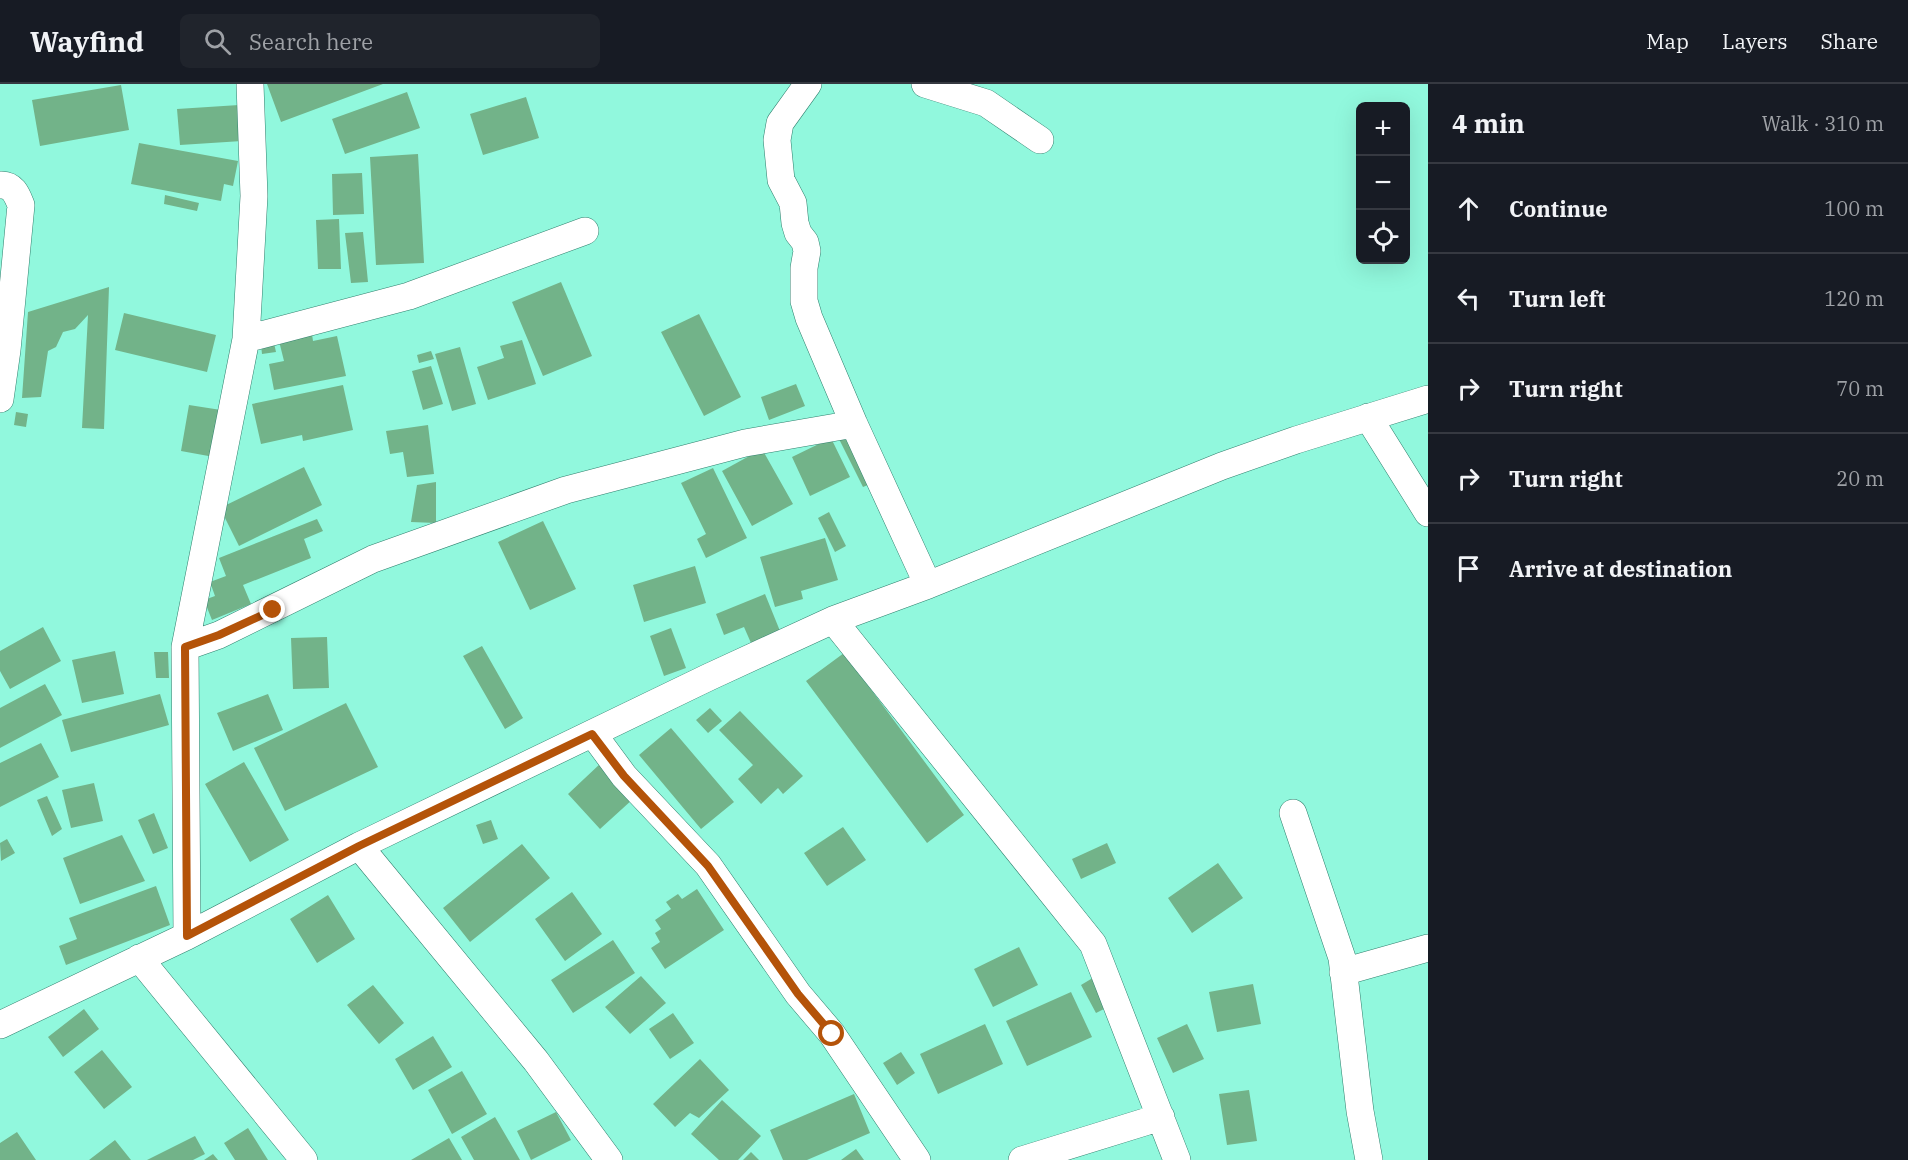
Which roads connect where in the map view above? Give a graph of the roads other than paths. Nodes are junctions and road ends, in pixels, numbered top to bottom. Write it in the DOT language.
graph roads {
  1 [pos="250,84"];
  2 [pos="808,84"];
  3 [pos="925,84"];
  4 [pos="1040,140"];
  5 [pos="0,184"];
  6 [pos="585,231"];
  7 [pos="246,339"];
  8 [pos="0,399"];
  9 [pos="1428,399"];
  10 [pos="1368,417"];
  11 [pos="854,424"];
  12 [pos="1428,513"];
  13 [pos="928,585"];
  14 [pos="833,620"];
  15 [pos="185,647"];
  16 [pos="592,734"];
  17 [pos="1293,813"];
  18 [pos="359,846"];
  19 [pos="187,936"];
  20 [pos="1428,948"];
  21 [pos="139,958"];
  22 [pos="1343,972"];
  23 [pos="0,1025"];
  24 [pos="1161,1117"];
  25 [pos="304,1160"];
  26 [pos="609,1160"];
  27 [pos="917,1160"];
  28 [pos="1022,1160"];
  29 [pos="1177,1160"];
  30 [pos="1369,1160"];
  1 -- 7 [label="street"];
  2 -- 11 [label="street"];
  3 -- 4 [label="street"];
  5 -- 8 [label="street"];
  6 -- 7 [label="street"];
  7 -- 15 [label="street"];
  9 -- 10 [label="street"];
  10 -- 12 [label="street"];
  10 -- 13 [label="street"];
  11 -- 13 [label="street"];
  11 -- 15 [label="street"];
  13 -- 14 [label="street"];
  14 -- 16 [label="street"];
  14 -- 24 [label="street"];
  15 -- 19 [label="street"];
  16 -- 18 [label="street"];
  16 -- 27 [label="street"];
  17 -- 22 [label="street"];
  18 -- 19 [label="street"];
  18 -- 26 [label="street"];
  19 -- 21 [label="street"];
  20 -- 22 [label="street"];
  21 -- 23 [label="street"];
  21 -- 25 [label="street"];
  22 -- 30 [label="street"];
  24 -- 28 [label="street"];
  24 -- 29 [label="street"];
}
